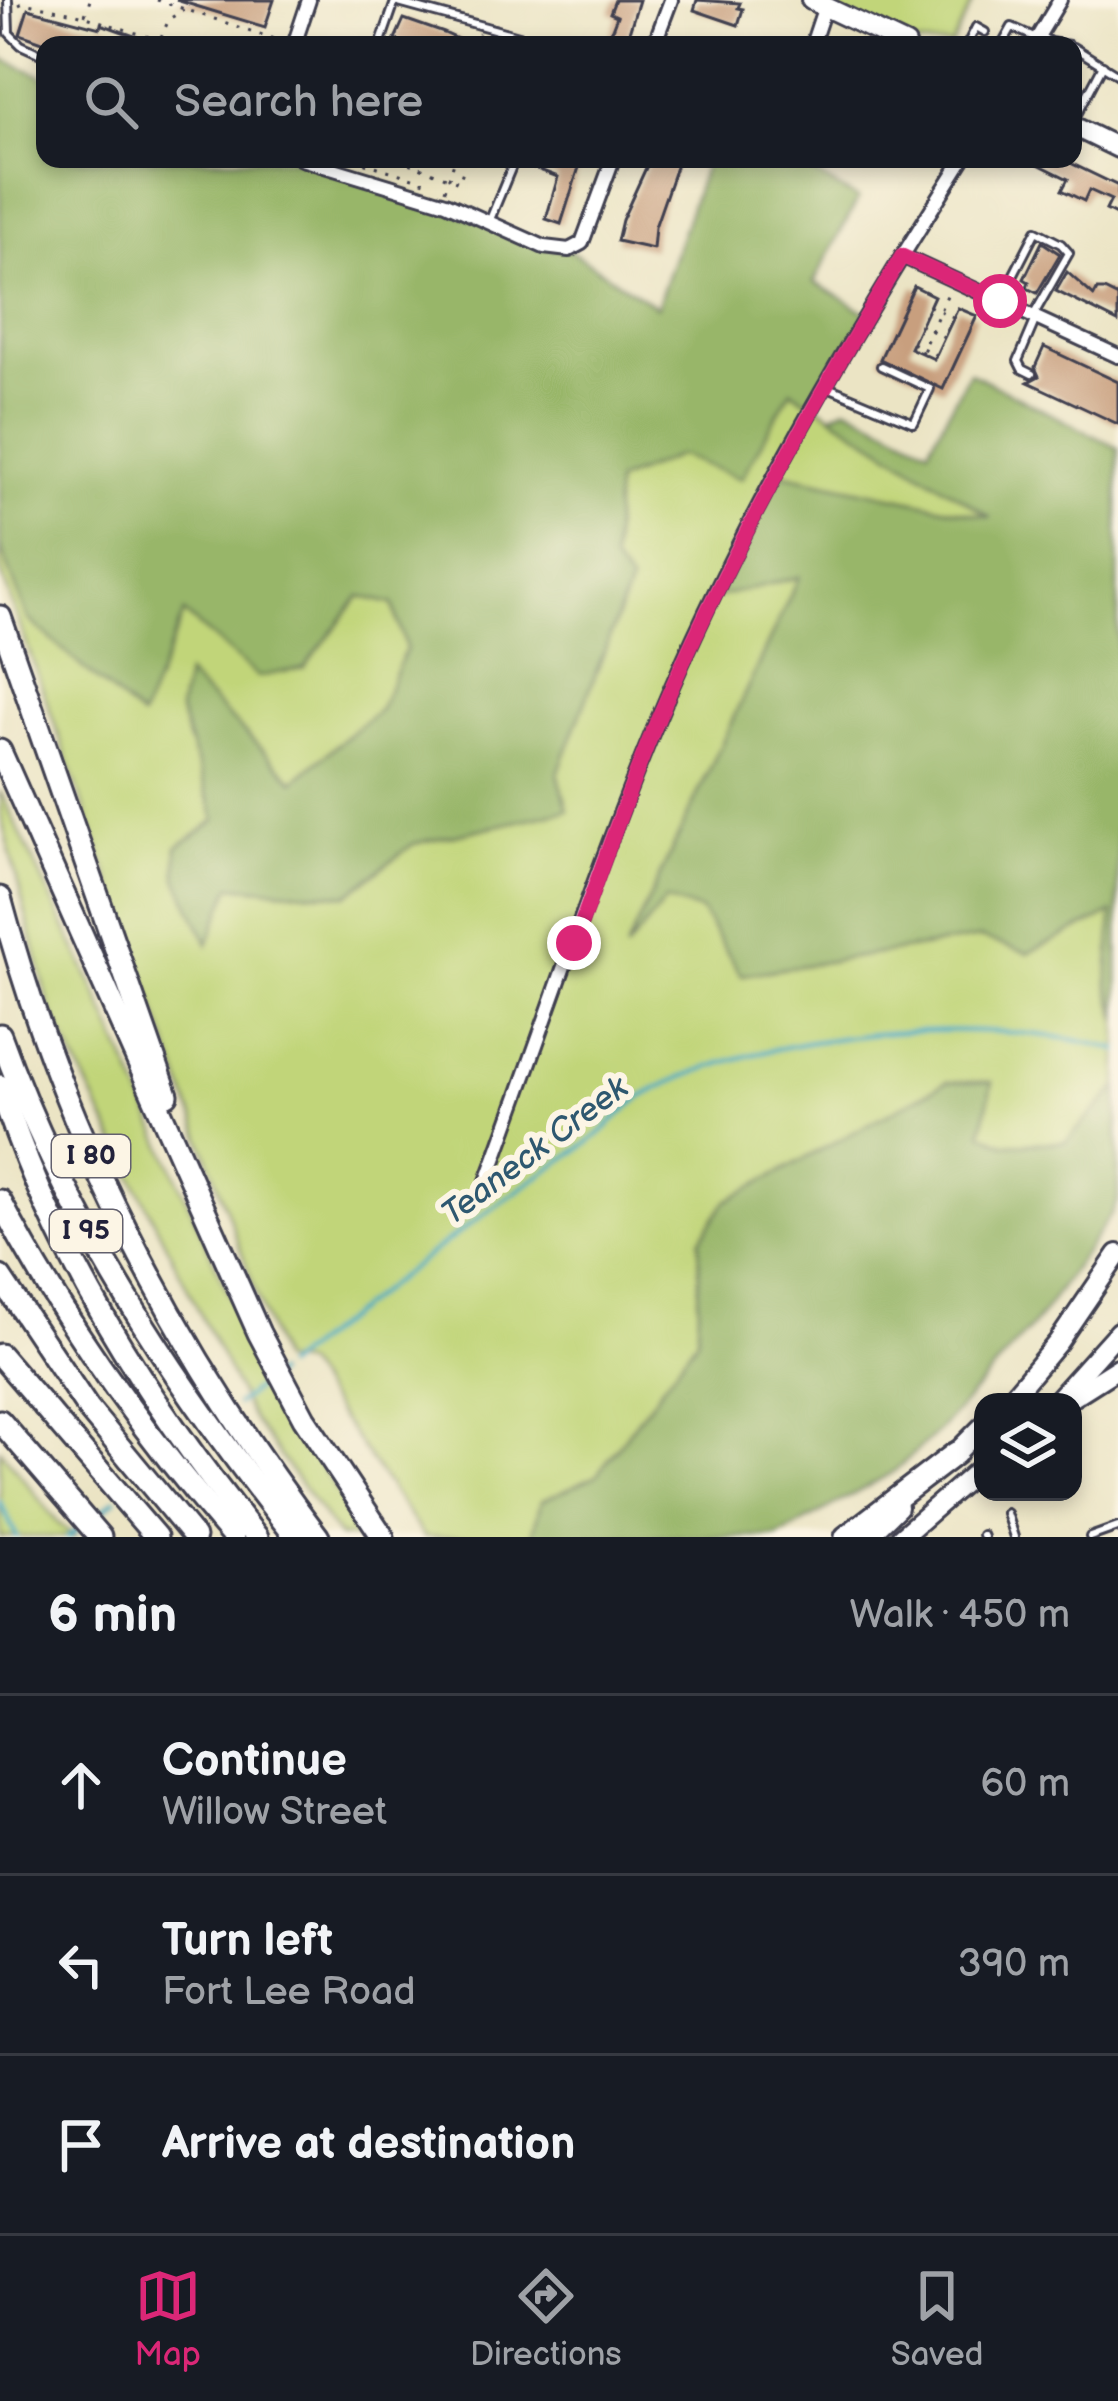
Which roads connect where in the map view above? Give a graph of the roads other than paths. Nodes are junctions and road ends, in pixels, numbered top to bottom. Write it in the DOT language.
graph roads {
  1 [pos="8,0"];
  2 [pos="309,0"];
  3 [pos="671,0"];
  4 [pos="1060,0"];
  5 [pos="818,3"];
  6 [pos="986,32"];
  7 [pos="297,36"];
  8 [pos="383,36"];
  9 [pos="519,36"];
  10 [pos="657,36"];
  11 [pos="813,36"];
  12 [pos="887,36"];
  13 [pos="972,36"];
  14 [pos="1038,36"];
  15 [pos="36,52"];
  16 [pos="1082,53"];
  17 [pos="1103,65"];
  18 [pos="1118,75"];
  19 [pos="1082,106"];
  20 [pos="1082,129"];
  21 [pos="1118,148"];
  22 [pos="348,168"];
  23 [pos="511,168"];
  24 [pos="610,168"];
  25 [pos="957,168"];
  26 [pos="489,223"];
  27 [pos="902,256"];
  28 [pos="1000,301"];
  29 [pos="1035,317"];
  30 [pos="1118,356"];
  31 [pos="881,366"];
  32 [pos="1032,374"];
  33 [pos="821,390"];
  34 [pos="0,617"];
  35 [pos="0,751"];
  36 [pos="0,898"];
  37 [pos="0,1035"];
  38 [pos="0,1086"];
  39 [pos="487,1181"];
  40 [pos="195,1187"];
  41 [pos="0,1201"];
  42 [pos="1118,1254"];
  43 [pos="0,1257"];
  44 [pos="0,1277"];
  45 [pos="20,1310"];
  46 [pos="1118,1332"];
  47 [pos="0,1355"];
  48 [pos="1118,1367"];
  49 [pos="1016,1393"];
  50 [pos="1063,1393"];
  51 [pos="1078,1393"];
  52 [pos="0,1421"];
  53 [pos="228,1431"];
  54 [pos="974,1435"];
  55 [pos="167,1438"];
  56 [pos="956,1454"];
  57 [pos="186,1464"];
  58 [pos="974,1474"];
  59 [pos="1006,1513"];
  60 [pos="1118,1527"];
  61 [pos="98,1535"];
  62 [pos="156,1537"];
  63 [pos="194,1537"];
  64 [pos="233,1537"];
  65 [pos="257,1537"];
  66 [pos="296,1537"];
  67 [pos="319,1537"];
  68 [pos="383,1537"];
  69 [pos="846,1537"];
  70 [pos="867,1537"];
  71 [pos="901,1537"];
  72 [pos="1014,1537"];
  73 [pos="1090,1537"];
  1 -- 15 [label="lane"];
  2 -- 7 [label="street"];
  3 -- 10 [label="street"];
  4 -- 14 [label="street"];
  5 -- 11 [label="street"];
  5 -- 12 [label="main road"];
  6 -- 13 [label="lane"];
  8 -- 9 [label="lane"];
  16 -- 17 [label="lane"];
  17 -- 18 [label="lane"];
  17 -- 19 [label="lane"];
  20 -- 21 [label="main road"];
  22 -- 26 [label="street"];
  23 -- 26 [label="lane"];
  24 -- 26 [label="street"];
  25 -- 27 [label="street"];
  27 -- 28 [label="street"];
  27 -- 33 [label="street"];
  28 -- 29 [label="street"];
  28 -- 29 [label="lane"];
  29 -- 30 [label="street"];
  29 -- 32 [label="lane"];
  31 -- 33 [label="lane"];
  33 -- 39 [label="street"];
  34 -- 40 [label="highway"];
  35 -- 40 [label="highway"];
  36 -- 53 [label="highway, I 80"];
  37 -- 53 [label="highway, I 95"];
  38 -- 55 [label="highway, I 95"];
  40 -- 68 [label="highway"];
  41 -- 55 [label="highway"];
  42 -- 49 [label="main road"];
  43 -- 45 [label="highway"];
  44 -- 45 [label="highway"];
  45 -- 63 [label="highway"];
  46 -- 50 [label="main road"];
  47 -- 62 [label="highway"];
  48 -- 51 [label="main road"];
  52 -- 61 [label="highway"];
  53 -- 66 [label="highway, I 95"];
  53 -- 67 [label="highway, I 80"];
  54 -- 56 [label="main road"];
  55 -- 57 [label="highway, I 95"];
  56 -- 69 [label="highway"];
  56 -- 70 [label="main road"];
  57 -- 64 [label="highway"];
  57 -- 65 [label="highway, I 95"];
  58 -- 71 [label="main road"];
  59 -- 72 [label="lane"];
  60 -- 73 [label="lane"];
}
